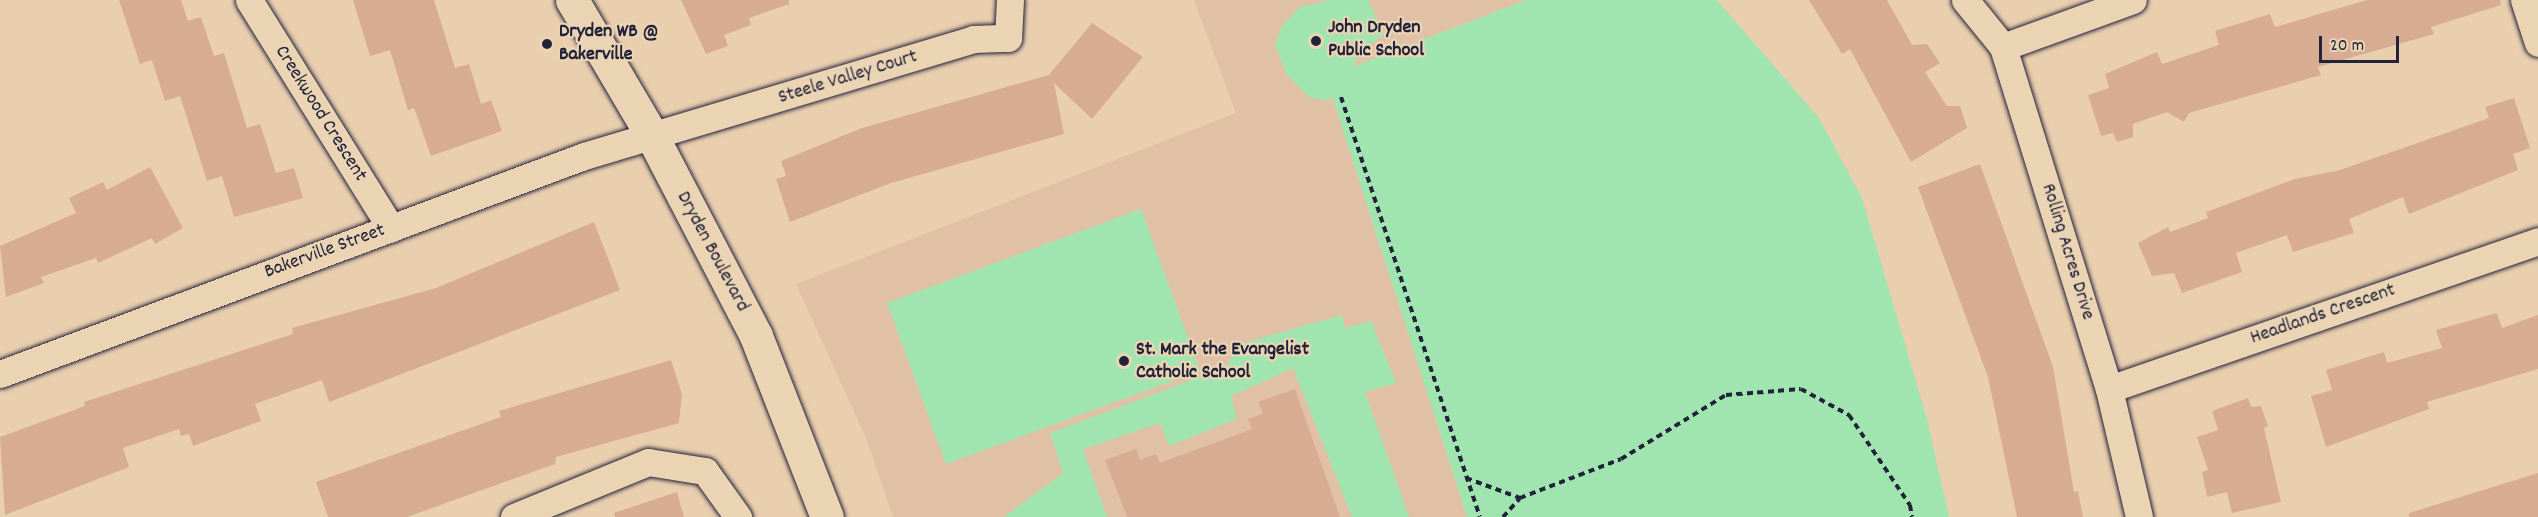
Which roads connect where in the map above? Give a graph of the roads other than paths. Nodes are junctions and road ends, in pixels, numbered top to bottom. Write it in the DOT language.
graph roads {
  1 [pos="249,0"];
  2 [pos="572,0"];
  3 [pos="1011,0"];
  4 [pos="1965,0"];
  5 [pos="2133,0"];
  6 [pos="2524,0"];
  7 [pos="2538,43"];
  8 [pos="2003,47"];
  9 [pos="652,136"];
  10 [pos="391,228"];
  11 [pos="2538,241"];
  12 [pos="0,374"];
  13 [pos="2109,389"];
  14 [pos="514,517"];
  15 [pos="738,517"];
  16 [pos="827,517"];
  17 [pos="2139,517"];
  1 -- 10 [label="street, Creekwood Crescent"];
  2 -- 9 [label="street, Dryden Boulevard"];
  3 -- 9 [label="street, Steele Valley Court"];
  4 -- 8 [label="street, Rolling Acres Drive"];
  5 -- 8 [label="street"];
  6 -- 7 [label="street"];
  8 -- 13 [label="street, Rolling Acres Drive"];
  9 -- 10 [label="street, Bakerville Street"];
  9 -- 16 [label="street, Dryden Boulevard"];
  10 -- 12 [label="street, Bakerville Street"];
  11 -- 13 [label="street, Headlands Crescent"];
  13 -- 17 [label="street, Rolling Acres Drive"];
  14 -- 15 [label="street"];
}
